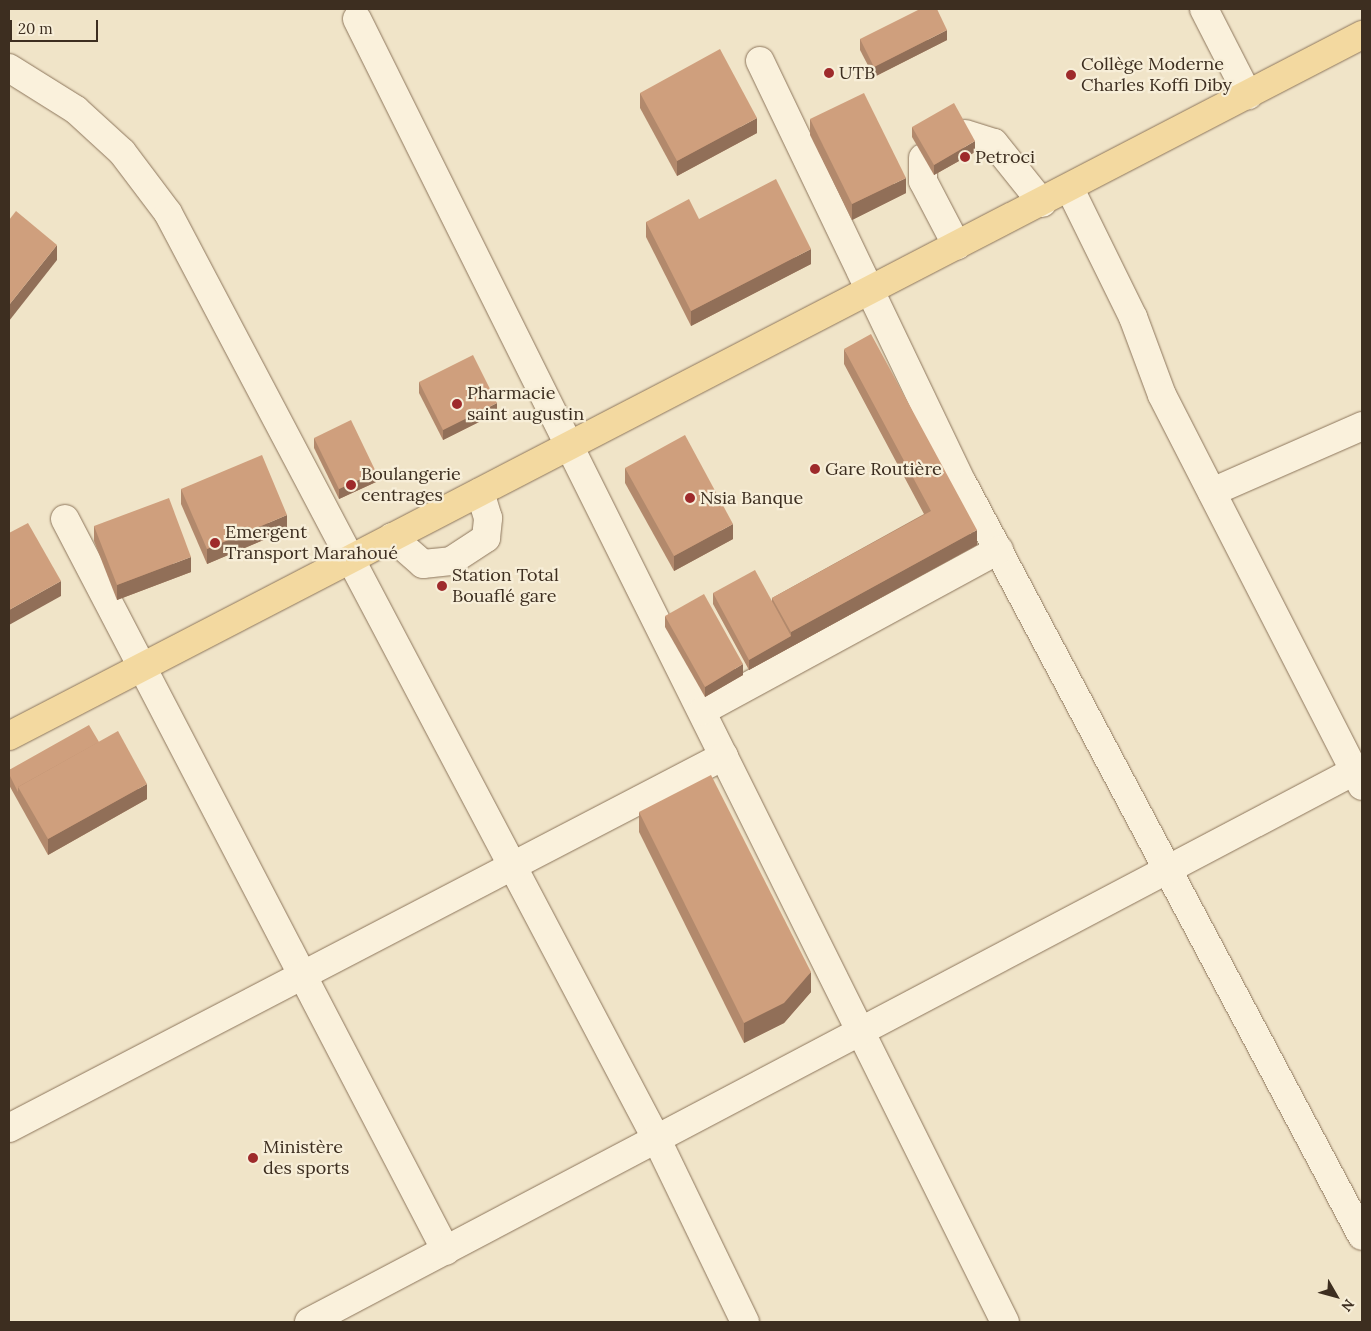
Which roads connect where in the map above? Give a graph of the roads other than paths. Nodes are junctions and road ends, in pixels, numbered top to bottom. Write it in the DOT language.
graph roads {
  1 [pos="1204,9"];
  2 [pos="357,19"];
  3 [pos="1362,35"];
  4 [pos="760,61"];
  5 [pos="9,68"];
  6 [pos="1248,95"];
  7 [pos="965,134"];
  8 [pos="923,158"];
  9 [pos="1070,189"];
  10 [pos="1042,203"];
  11 [pos="957,246"];
  12 [pos="869,290"];
  13 [pos="1362,426"];
  14 [pos="567,448"];
  15 [pos="480,492"];
  16 [pos="1212,492"];
  17 [pos="65,519"];
  18 [pos="392,537"];
  19 [pos="999,550"];
  20 [pos="351,558"];
  21 [pos="140,669"];
  22 [pos="702,712"];
  23 [pos="9,736"];
  24 [pos="724,756"];
  25 [pos="1360,775"];
  26 [pos="514,868"];
  27 [pos="1167,872"];
  28 [pos="305,976"];
  29 [pos="860,1036"];
  30 [pos="9,1128"];
  31 [pos="658,1142"];
  32 [pos="1362,1236"];
  33 [pos="446,1250"];
  34 [pos="310,1322"];
  35 [pos="745,1322"];
  36 [pos="1005,1322"];
  1 -- 6 [label="street"];
  2 -- 14 [label="street"];
  3 -- 6 [label="main road"];
  4 -- 12 [label="street"];
  5 -- 20 [label="street"];
  6 -- 9 [label="main road"];
  7 -- 10 [label="street"];
  8 -- 11 [label="street"];
  9 -- 10 [label="main road"];
  9 -- 16 [label="street"];
  10 -- 11 [label="main road"];
  11 -- 12 [label="main road"];
  12 -- 14 [label="main road"];
  12 -- 19 [label="street"];
  13 -- 16 [label="street"];
  14 -- 15 [label="main road"];
  14 -- 22 [label="street"];
  15 -- 18 [label="main road"];
  15 -- 18 [label="street"];
  16 -- 25 [label="street"];
  17 -- 21 [label="street"];
  18 -- 20 [label="main road"];
  19 -- 22 [label="street"];
  19 -- 27 [label="street"];
  20 -- 21 [label="main road"];
  20 -- 26 [label="street"];
  21 -- 23 [label="main road"];
  21 -- 28 [label="street"];
  22 -- 24 [label="street"];
  24 -- 26 [label="street"];
  24 -- 29 [label="street"];
  25 -- 27 [label="street"];
  26 -- 28 [label="street"];
  26 -- 31 [label="street"];
  27 -- 29 [label="street"];
  27 -- 32 [label="street"];
  28 -- 30 [label="street"];
  28 -- 33 [label="street"];
  29 -- 31 [label="street"];
  29 -- 36 [label="street"];
  31 -- 33 [label="street"];
  31 -- 35 [label="street"];
  33 -- 34 [label="street"];
}
